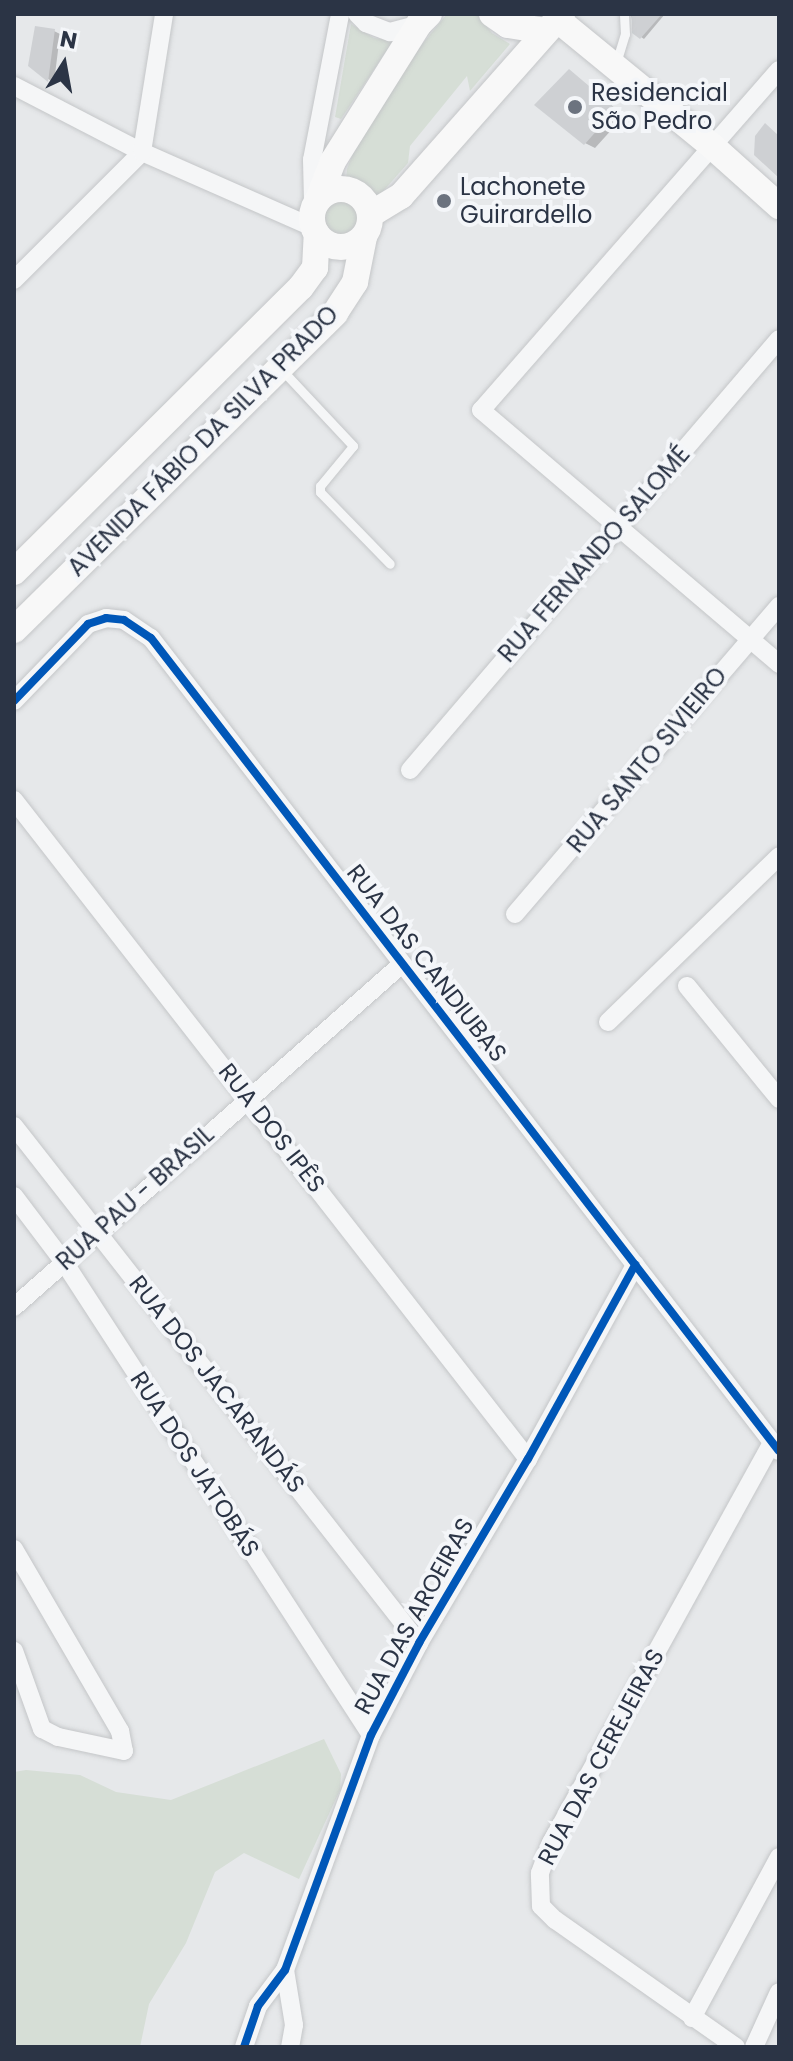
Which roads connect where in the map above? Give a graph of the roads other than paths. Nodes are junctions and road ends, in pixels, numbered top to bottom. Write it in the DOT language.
graph roads {
  1 [pos="164,14"];
  2 [pos="340,14"];
  3 [pos="357,14"];
  4 [pos="492,14"];
  5 [pos="624,14"];
  6 [pos="424,19"];
  7 [pos="555,22"];
  8 [pos="615,66"];
  9 [pos="779,70"];
  10 [pos="14,86"];
  11 [pos="713,147"];
  12 [pos="142,152"];
  13 [pos="779,206"];
  14 [pos="316,217"];
  15 [pos="367,226"];
  16 [pos="14,280"];
  17 [pos="779,339"];
  18 [pos="280,367"];
  19 [pos="617,527"];
  20 [pos="390,564"];
  21 [pos="14,572"];
  22 [pos="779,606"];
  23 [pos="14,630"];
  24 [pos="750,639"];
  25 [pos="779,664"];
  26 [pos="14,701"];
  27 [pos="410,770"];
  28 [pos="14,800"];
  29 [pos="779,856"];
  30 [pos="515,914"];
  31 [pos="402,964"];
  32 [pos="687,986"];
  33 [pos="608,1022"];
  34 [pos="248,1097"];
  35 [pos="779,1099"];
  36 [pos="14,1126"];
  37 [pos="14,1196"];
  38 [pos="97,1231"];
  39 [pos="64,1262"];
  40 [pos="635,1265"];
  41 [pos="14,1307"];
  42 [pos="776,1447"];
  43 [pos="528,1459"];
  44 [pos="14,1549"];
  45 [pos="419,1643"];
  46 [pos="14,1651"];
  47 [pos="371,1735"];
  48 [pos="779,1857"];
  49 [pos="285,1970"];
  50 [pos="779,1992"];
  51 [pos="692,2018"];
  52 [pos="244,2047"];
  53 [pos="290,2047"];
  54 [pos="736,2047"];
  55 [pos="754,2047"];
  1 -- 12 [label="street"];
  2 -- 14 [label="street"];
  3 -- 6 [label="street"];
  4 -- 7 [label="main road"];
  5 -- 8 [label="lane"];
  6 -- 14 [label="main road, AVENIDA FÁBIO DA SILVA PRADO"];
  7 -- 8 [label="main road"];
  7 -- 15 [label="main road"];
  8 -- 11 [label="main road"];
  9 -- 11 [label="street"];
  10 -- 12 [label="street"];
  11 -- 13 [label="main road"];
  11 -- 19 [label="street"];
  12 -- 14 [label="street"];
  12 -- 16 [label="street"];
  14 -- 15 [label="main road"];
  14 -- 15 [label="main road"];
  14 -- 21 [label="main road, AVENIDA FÁBIO DA SILVA PRADO"];
  15 -- 18 [label="main road, AVENIDA FÁBIO DA SILVA PRADO"];
  17 -- 19 [label="street, RUA FERNANDO SALOMÉ"];
  18 -- 20 [label="lane"];
  18 -- 23 [label="main road, AVENIDA FÁBIO DA SILVA PRADO"];
  19 -- 24 [label="street"];
  19 -- 27 [label="street, RUA FERNANDO SALOMÉ"];
  22 -- 24 [label="street, RUA SANTO SIVIEIRO"];
  24 -- 25 [label="street"];
  24 -- 30 [label="street, RUA SANTO SIVIEIRO"];
  26 -- 31 [label="street, RUA DAS CANDIUBAS"];
  28 -- 34 [label="street, RUA DOS IPÊS"];
  29 -- 33 [label="street"];
  31 -- 34 [label="street, RUA PAU - BRASIL"];
  31 -- 40 [label="street, RUA DAS CANDIUBAS"];
  32 -- 35 [label="street"];
  34 -- 38 [label="street, RUA PAU - BRASIL"];
  34 -- 43 [label="street, RUA DOS IPÊS"];
  36 -- 38 [label="street, RUA DOS JACARANDÁS"];
  37 -- 39 [label="street, RUA DOS JATOBÁS"];
  38 -- 39 [label="street, RUA PAU - BRASIL"];
  38 -- 45 [label="street, RUA DOS JACARANDÁS"];
  39 -- 41 [label="street, RUA PAU - BRASIL"];
  39 -- 47 [label="street, RUA DOS JATOBÁS"];
  40 -- 42 [label="street, RUA DAS CANDIUBAS"];
  40 -- 43 [label="street, RUA DAS AROEIRAS"];
  42 -- 51 [label="street, RUA DAS CEREJEIRAS"];
  43 -- 45 [label="street, RUA DAS AROEIRAS"];
  44 -- 46 [label="street"];
  45 -- 47 [label="street, RUA DAS AROEIRAS"];
  47 -- 49 [label="street, RUA DAS AROEIRAS"];
  48 -- 51 [label="street"];
  49 -- 52 [label="street, RUA DAS AROEIRAS"];
  49 -- 53 [label="street, RUA DAS AROEIRAS"];
  50 -- 55 [label="street"];
  51 -- 54 [label="street, RUA DAS CEREJEIRAS"];
}
